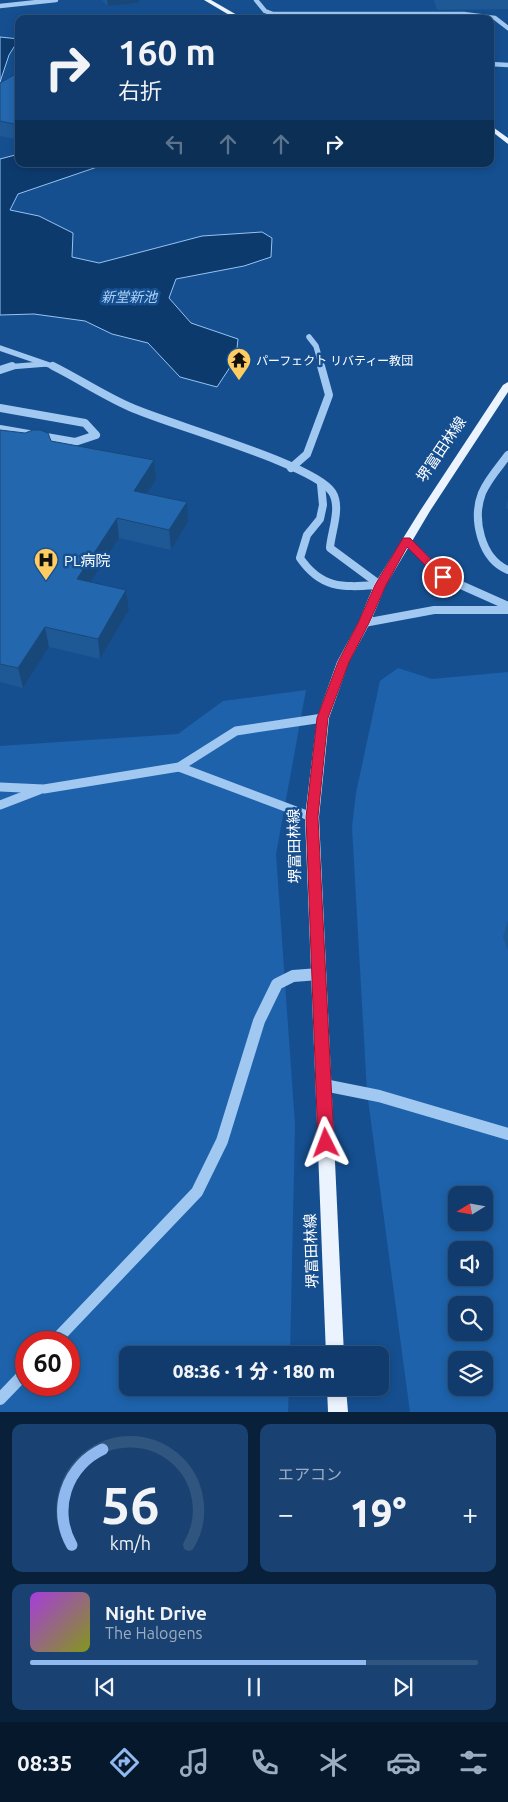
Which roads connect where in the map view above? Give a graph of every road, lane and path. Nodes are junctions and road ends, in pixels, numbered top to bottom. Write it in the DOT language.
graph roads {
  1 [pos="56,0"];
  2 [pos="207,0"];
  3 [pos="256,0"];
  4 [pos="0,6"];
  5 [pos="234,15"];
  6 [pos="472,15"];
  7 [pos="494,18"];
  8 [pos="508,28"];
  9 [pos="494,64"];
  10 [pos="508,64"];
  11 [pos="494,130"];
  12 [pos="508,142"];
  13 [pos="309,337"];
  14 [pos="0,348"];
  15 [pos="55,365"];
  16 [pos="0,370"];
  17 [pos="508,385"];
  18 [pos="0,408"];
  19 [pos="0,429"];
  20 [pos="508,455"];
  21 [pos="292,468"];
  22 [pos="321,484"];
  23 [pos="406,541"];
  24 [pos="508,570"];
  25 [pos="380,585"];
  26 [pos="508,606"];
  27 [pos="508,610"];
  28 [pos="364,623"];
  29 [pos="323,718"];
  30 [pos="179,767"];
  31 [pos="0,787"];
  32 [pos="44,789"];
  33 [pos="0,805"];
  34 [pos="312,817"];
  35 [pos="319,974"];
  36 [pos="324,1085"];
  37 [pos="508,1134"];
  38 [pos="64,1331"];
  39 [pos="335,1346"];
  40 [pos="15,1383"];
  41 [pos="337,1396"];
  42 [pos="0,1399"];
  43 [pos="338,1412"];
  1 -- 4 [label="lane"];
  2 -- 5 [label="main road"];
  3 -- 6 [label="lane"];
  7 -- 8 [label="lane"];
  9 -- 10 [label="lane"];
  11 -- 12 [label="main road"];
  13 -- 21 [label="lane"];
  14 -- 15 [label="lane"];
  15 -- 16 [label="lane"];
  15 -- 21 [label="lane"];
  17 -- 23 [label="main road, 堺富田林線"];
  18 -- 19 [label="lane"];
  20 -- 24 [label="lane"];
  21 -- 22 [label="lane"];
  22 -- 25 [label="lane"];
  22 -- 25 [label="lane"];
  23 -- 25 [label="main road, 堺富田林線"];
  23 -- 26 [label="lane"];
  25 -- 28 [label="main road, 堺富田林線"];
  27 -- 28 [label="lane"];
  28 -- 29 [label="main road, 堺富田林線"];
  29 -- 30 [label="lane"];
  29 -- 34 [label="main road, 堺富田林線"];
  30 -- 32 [label="lane"];
  30 -- 34 [label="lane"];
  31 -- 32 [label="lane"];
  32 -- 33 [label="lane"];
  34 -- 35 [label="main road, 堺富田林線"];
  35 -- 36 [label="main road, 堺富田林線"];
  35 -- 38 [label="lane"];
  36 -- 37 [label="lane"];
  36 -- 39 [label="main road, 堺富田林線"];
  40 -- 42 [label="lane"];
  41 -- 43 [label="main road"];
}
